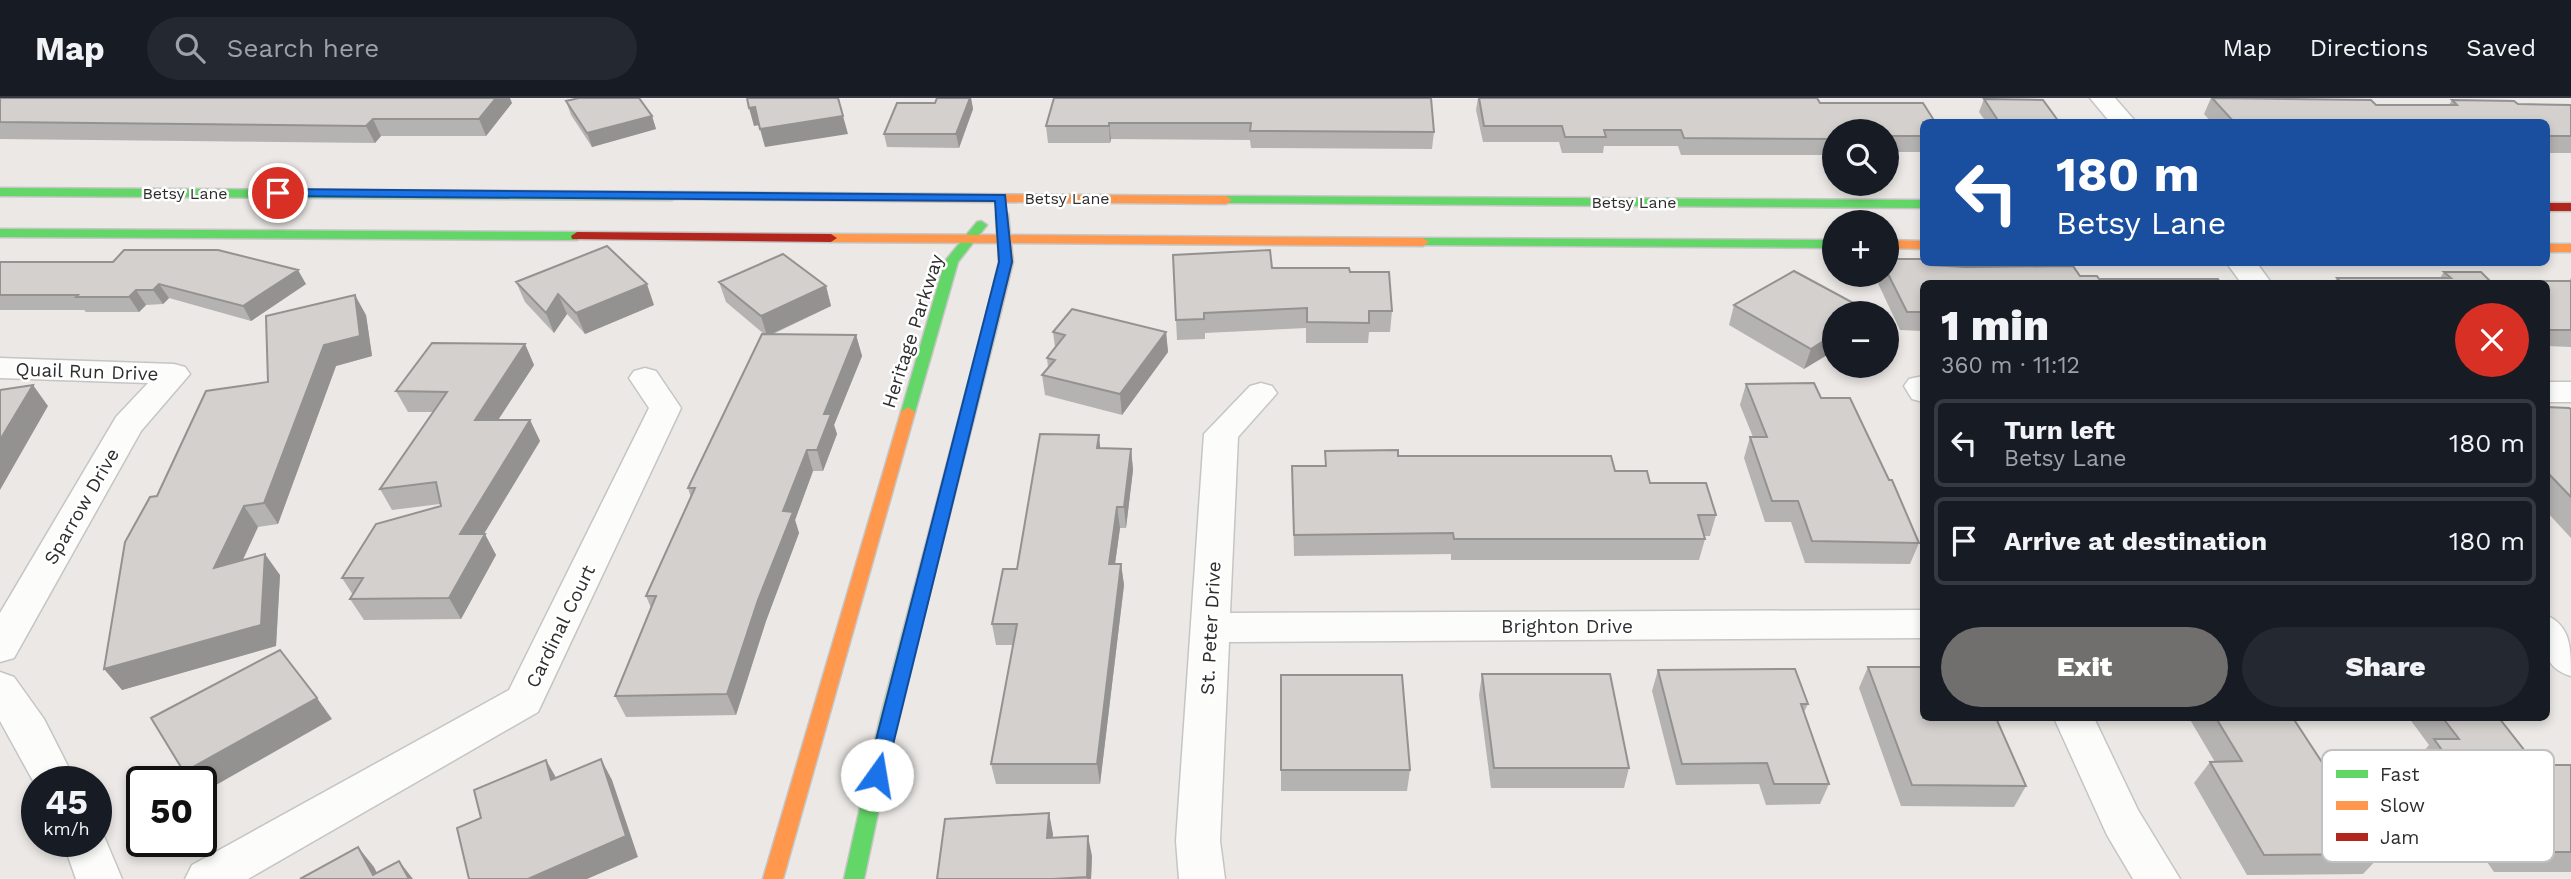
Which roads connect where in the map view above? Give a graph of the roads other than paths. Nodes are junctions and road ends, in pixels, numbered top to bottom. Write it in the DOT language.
graph roads {
  1 [pos="2102,98"];
  2 [pos="2120,119"];
  3 [pos="0,191"];
  4 [pos="1001,198"];
  5 [pos="1523,202"];
  6 [pos="1920,204"];
  7 [pos="2550,207"];
  8 [pos="2571,207"];
  9 [pos="0,233"];
  10 [pos="970,239"];
  11 [pos="1005,239"];
  12 [pos="1533,243"];
  13 [pos="1822,244"];
  14 [pos="1899,244"];
  15 [pos="1920,244"];
  16 [pos="2550,248"];
  17 [pos="2571,248"];
  18 [pos="2243,266"];
  19 [pos="2255,280"];
  20 [pos="0,368"];
  21 [pos="174,374"];
  22 [pos="645,379"];
  23 [pos="2550,392"];
  24 [pos="2571,392"];
  25 [pos="1261,393"];
  26 [pos="1920,624"];
  27 [pos="1210,628"];
  28 [pos="2550,635"];
  29 [pos="0,647"];
  30 [pos="2571,661"];
  31 [pos="0,688"];
  32 [pos="2075,721"];
  33 [pos="47,766"];
  34 [pos="91,857"];
  35 [pos="99,879"];
  36 [pos="208,879"];
  37 [pos="773,879"];
  38 [pos="854,879"];
  39 [pos="1202,879"];
  40 [pos="2157,879"];
  1 -- 2 [label="street"];
  3 -- 4 [label="main road, Betsy Lane"];
  4 -- 5 [label="main road, Betsy Lane"];
  4 -- 10 [label="main road, Heritage Parkway"];
  4 -- 11 [label="main road"];
  5 -- 6 [label="main road, Betsy Lane"];
  5 -- 12 [label="main road"];
  7 -- 8 [label="main road"];
  9 -- 10 [label="main road"];
  10 -- 11 [label="main road"];
  10 -- 37 [label="main road, Heritage Parkway"];
  11 -- 12 [label="main road"];
  11 -- 38 [label="main road"];
  12 -- 13 [label="main road"];
  14 -- 15 [label="main road"];
  16 -- 17 [label="main road"];
  18 -- 19 [label="street"];
  20 -- 21 [label="street, Quail Run Drive"];
  21 -- 29 [label="street, Sparrow Drive"];
  22 -- 36 [label="street, Cardinal Court"];
  23 -- 24 [label="street"];
  25 -- 27 [label="street, St. Peter Drive"];
  26 -- 27 [label="street, Brighton Drive"];
  27 -- 39 [label="street, St. Peter Drive"];
  28 -- 30 [label="street"];
  31 -- 33 [label="street"];
  32 -- 40 [label="street"];
  34 -- 35 [label="street"];
}
